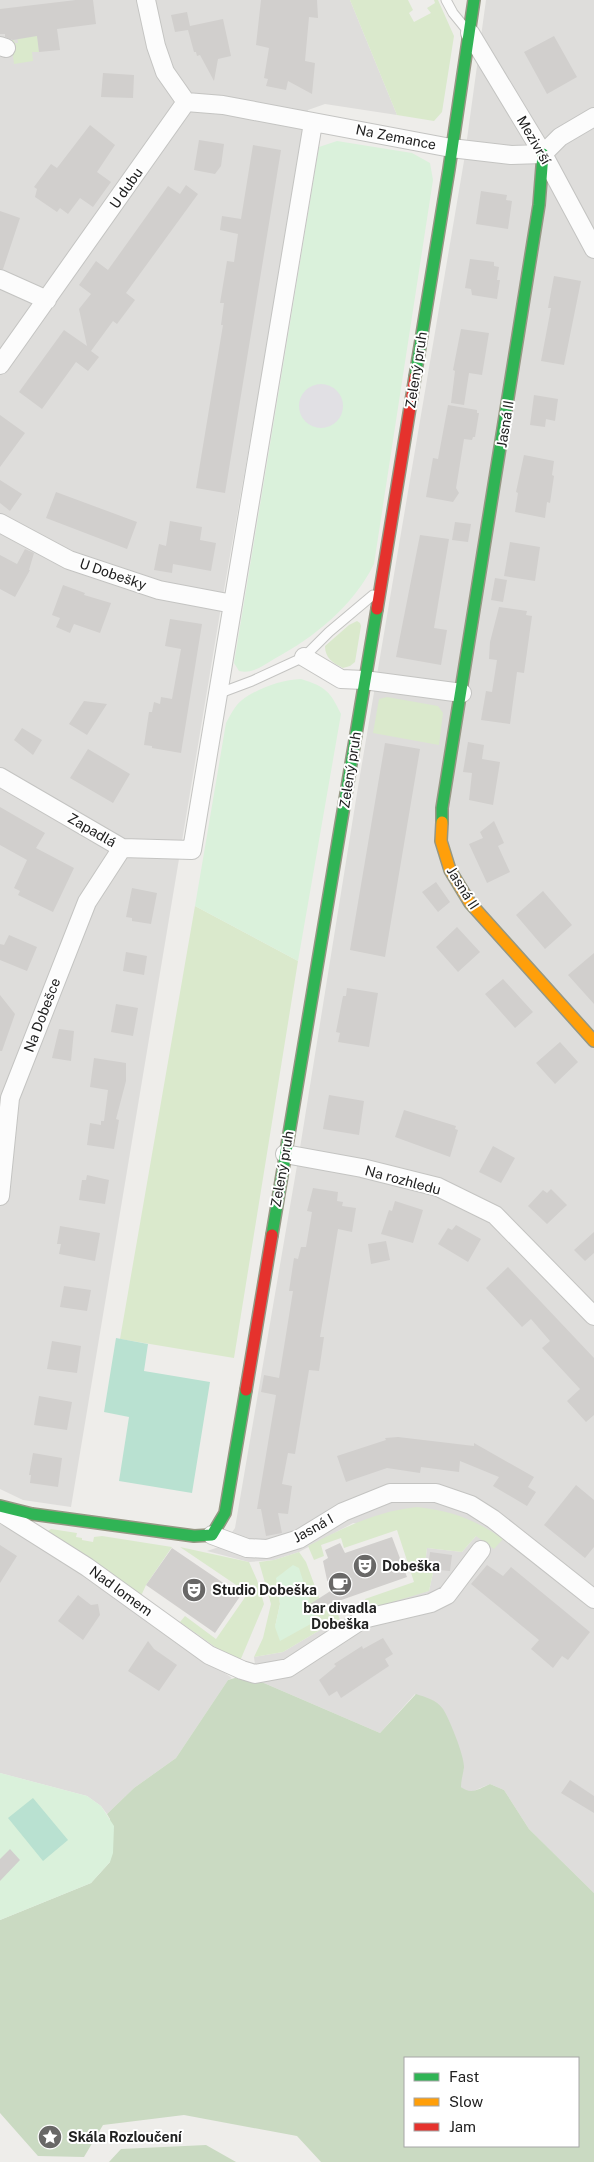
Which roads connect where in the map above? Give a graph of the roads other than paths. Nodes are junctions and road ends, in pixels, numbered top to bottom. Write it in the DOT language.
graph roads {
  1 [pos="146,0"];
  2 [pos="446,0"];
  3 [pos="474,0"];
  4 [pos="470,33"];
  5 [pos="186,102"];
  6 [pos="594,117"];
  7 [pos="313,123"];
  8 [pos="451,148"];
  9 [pos="543,154"];
  10 [pos="594,249"];
  11 [pos="0,280"];
  12 [pos="47,300"];
  13 [pos="0,365"];
  14 [pos="0,523"];
  15 [pos="379,590"];
  16 [pos="233,604"];
  17 [pos="304,657"];
  18 [pos="364,680"];
  19 [pos="220,693"];
  20 [pos="462,693"];
  21 [pos="0,777"];
  22 [pos="122,848"];
  23 [pos="594,1041"];
  24 [pos="5,1097"];
  25 [pos="285,1154"];
  26 [pos="0,1196"];
  27 [pos="594,1316"];
  28 [pos="0,1506"];
  29 [pos="0,1512"];
  30 [pos="212,1535"];
  31 [pos="481,1550"];
  32 [pos="594,1599"];
  1 -- 5 [label="street"];
  2 -- 4 [label="lane"];
  3 -- 4 [label="street, Zelený pruh"];
  4 -- 8 [label="street, Zelený pruh"];
  4 -- 9 [label="street, Mezivrší"];
  5 -- 7 [label="street, Na Zemance"];
  5 -- 12 [label="street, U dubu"];
  6 -- 9 [label="street"];
  7 -- 8 [label="street, Na Zemance"];
  7 -- 16 [label="street"];
  8 -- 9 [label="street, Na Zemance"];
  8 -- 15 [label="street, Zelený pruh"];
  9 -- 10 [label="street, Mezivrší"];
  9 -- 20 [label="street, Jasná II"];
  11 -- 12 [label="street"];
  12 -- 13 [label="street, U dubu"];
  14 -- 16 [label="street, U Dobešky"];
  15 -- 17 [label="lane"];
  15 -- 18 [label="street, Zelený pruh"];
  16 -- 19 [label="street"];
  17 -- 18 [label="street"];
  17 -- 19 [label="lane"];
  18 -- 20 [label="street"];
  18 -- 25 [label="street, Zelený pruh"];
  19 -- 22 [label="street, Zapadlá"];
  20 -- 23 [label="street, Jasná II"];
  21 -- 22 [label="street, Zapadlá"];
  22 -- 24 [label="street, Na Dobešce"];
  24 -- 26 [label="street, Na Dobešce"];
  25 -- 27 [label="street, Na rozhledu"];
  25 -- 30 [label="street, Zelený pruh"];
  28 -- 30 [label="street, Jasná I"];
  29 -- 31 [label="street, Nad lomem"];
  30 -- 32 [label="street, Jasná I"];
}
